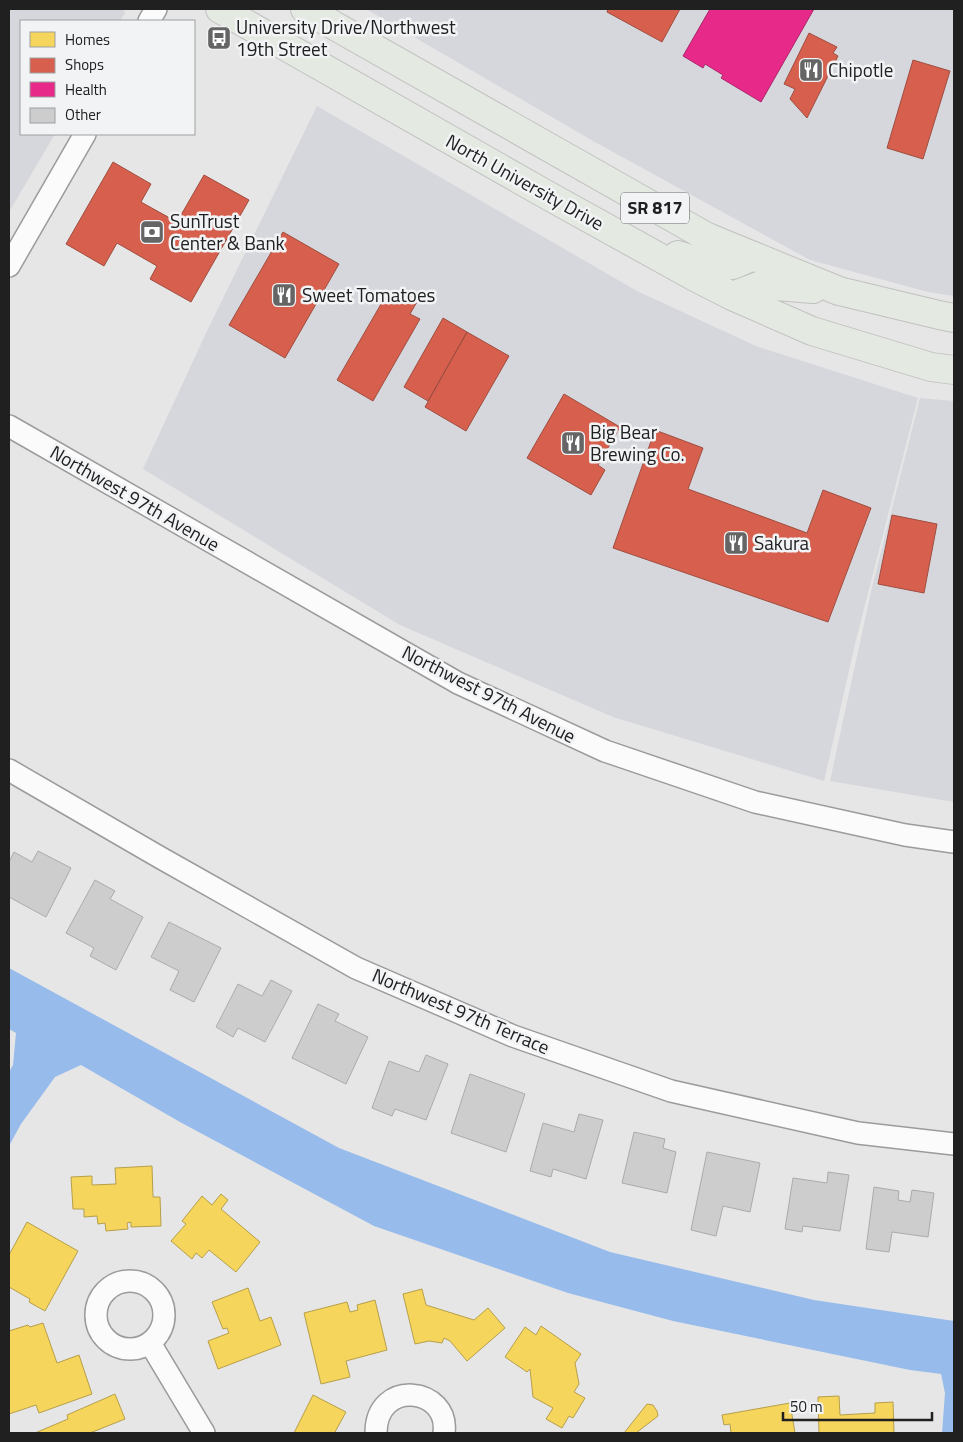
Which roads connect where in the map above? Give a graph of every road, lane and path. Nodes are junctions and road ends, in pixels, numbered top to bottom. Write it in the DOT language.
graph roads {
  1 [pos="156,9"];
  2 [pos="220,9"];
  3 [pos="305,9"];
  4 [pos="150,20"];
  5 [pos="84,135"];
  6 [pos="626,239"];
  7 [pos="754,256"];
  8 [pos="9,266"];
  9 [pos="839,291"];
  10 [pos="732,296"];
  11 [pos="954,318"];
  12 [pos="954,370"];
  13 [pos="9,426"];
  14 [pos="9,770"];
  15 [pos="954,842"];
  16 [pos="954,1144"];
  17 [pos="150,1343"];
  18 [pos="204,1433"];
  19 [pos="376,1433"];
  20 [pos="444,1433"];
  1 -- 4 [label="street"];
  2 -- 6 [label="main road, North University Drive / SR 817"];
  3 -- 7 [label="main road, SR 817"];
  5 -- 8 [label="street"];
  6 -- 7 [label="main road"];
  6 -- 10 [label="main road, North University Drive / SR 817"];
  7 -- 9 [label="main road, SR 817"];
  9 -- 10 [label="main road"];
  9 -- 11 [label="main road, SR 817"];
  10 -- 12 [label="main road, North University Drive / SR 817"];
  13 -- 15 [label="street, Northwest 97th Avenue"];
  14 -- 16 [label="street, Northwest 97th Terrace"];
  17 -- 18 [label="street"];
  19 -- 20 [label="street"];
}
